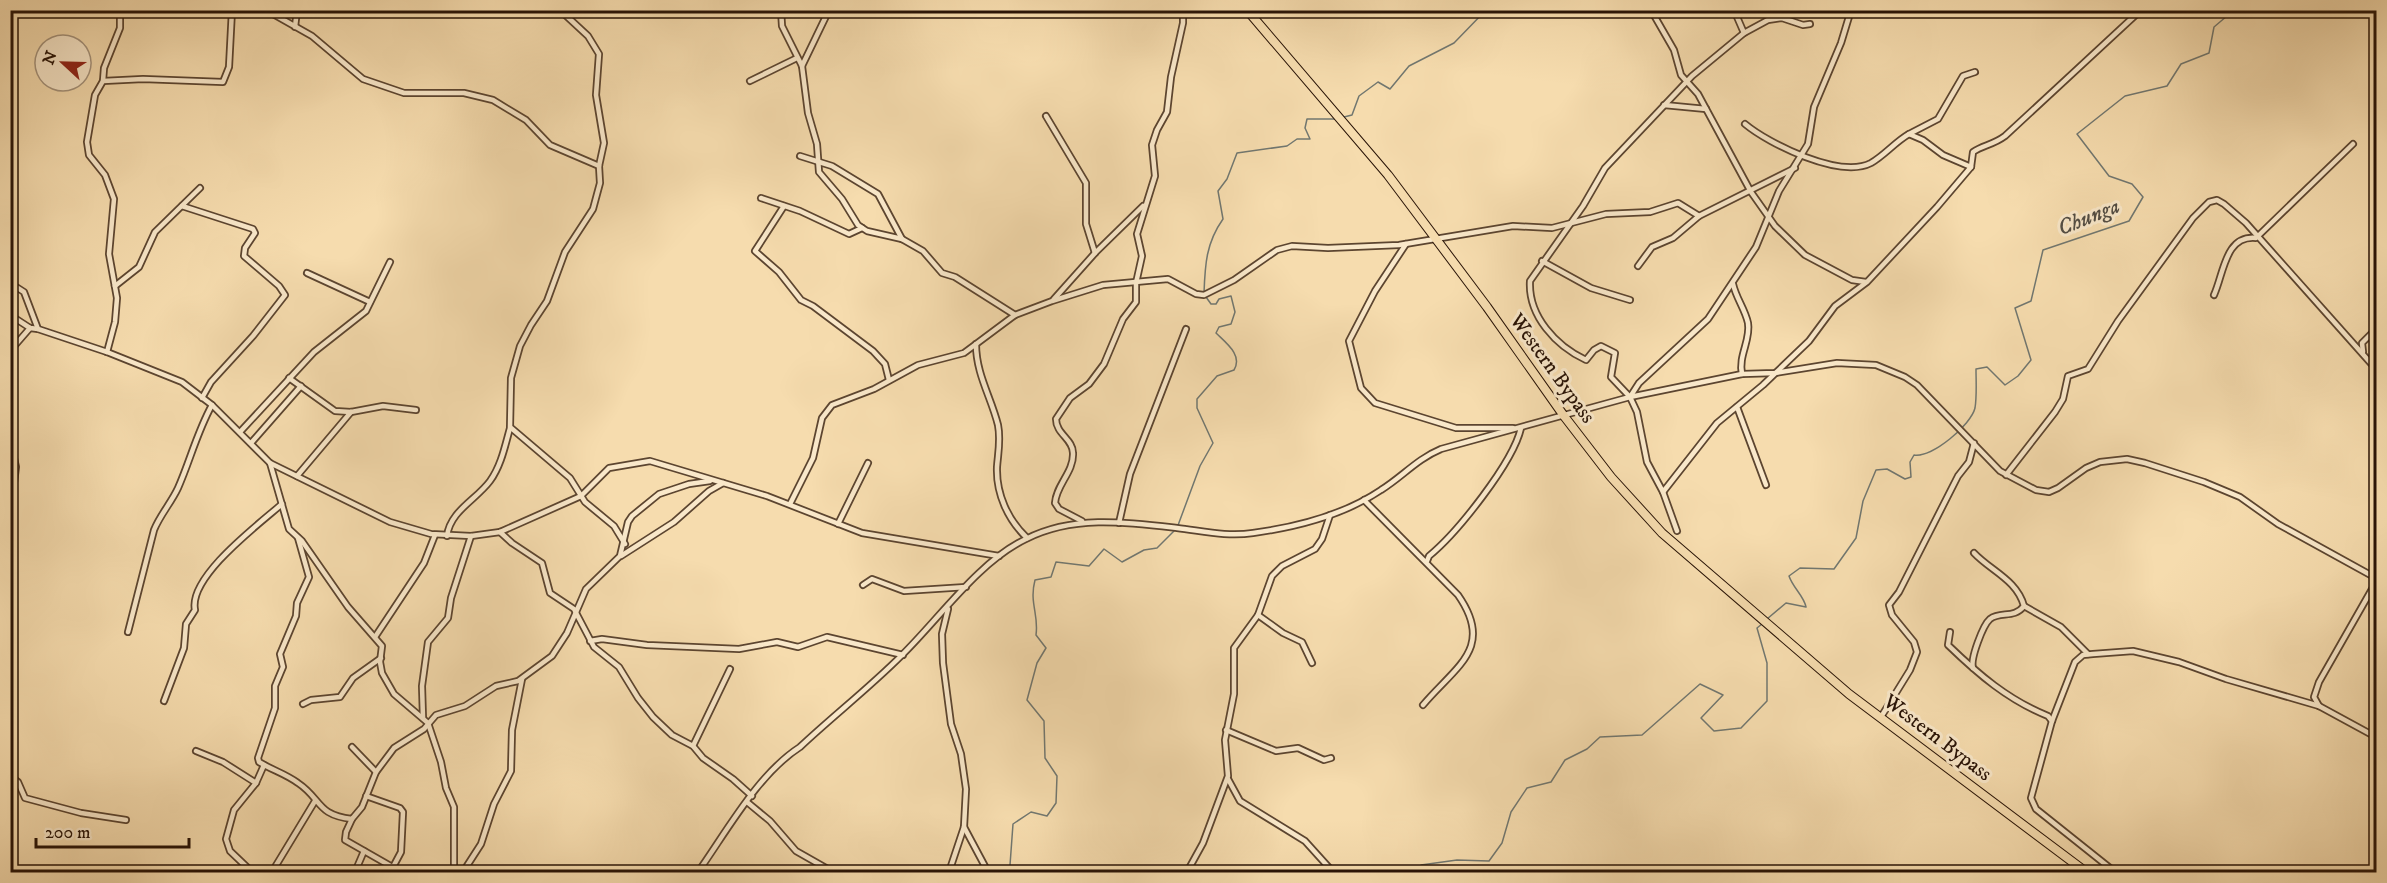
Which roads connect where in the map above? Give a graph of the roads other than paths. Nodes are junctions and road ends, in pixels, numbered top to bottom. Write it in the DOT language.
graph roads {
  1 [pos="120,10"];
  2 [pos="232,10"];
  3 [pos="266,10"];
  4 [pos="297,10"];
  5 [pos="560,10"];
  6 [pos="781,10"];
  7 [pos="830,10"];
  8 [pos="1183,10"];
  9 [pos="1247,10"];
  10 [pos="1651,10"];
  11 [pos="1734,10"];
  12 [pos="1851,10"];
  13 [pos="2140,10"];
  14 [pos="1810,24"];
  15 [pos="295,27"];
  16 [pos="1744,33"];
  17 [pos="797,57"];
  18 [pos="802,66"];
  19 [pos="1976,72"];
  20 [pos="103,81"];
  21 [pos="750,81"];
  22 [pos="1687,82"];
  23 [pos="1664,105"];
  24 [pos="1707,110"];
  25 [pos="1046,116"];
  26 [pos="1745,124"];
  27 [pos="1909,134"];
  28 [pos="2353,144"];
  29 [pos="1803,155"];
  30 [pos="800,156"];
  31 [pos="818,160"];
  32 [pos="599,166"];
  33 [pos="1971,167"];
  34 [pos="1795,168"];
  35 [pos="200,188"];
  36 [pos="1751,192"];
  37 [pos="761,198"];
  38 [pos="1145,204"];
  39 [pos="182,206"];
  40 [pos="784,206"];
  41 [pos="1699,216"];
  42 [pos="1770,218"];
  43 [pos="1569,225"];
  44 [pos="862,228"];
  45 [pos="2256,237"];
  46 [pos="902,239"];
  47 [pos="1437,240"];
  48 [pos="1406,244"];
  49 [pos="1095,253"];
  50 [pos="1542,261"];
  51 [pos="390,262"];
  52 [pos="1638,266"];
  53 [pos="307,273"];
  54 [pos="1867,282"];
  55 [pos="10,283"];
  56 [pos="1136,283"];
  57 [pos="1733,284"];
  58 [pos="115,286"];
  59 [pos="2214,295"];
  60 [pos="1630,300"];
  61 [pos="1052,301"];
  62 [pos="370,302"];
  63 [pos="10,315"];
  64 [pos="1015,315"];
  65 [pos="30,328"];
  66 [pos="38,328"];
  67 [pos="1186,329"];
  68 [pos="2376,329"];
  69 [pos="976,344"];
  70 [pos="10,351"];
  71 [pos="107,351"];
  72 [pos="2364,354"];
  73 [pos="2376,369"];
  74 [pos="1775,373"];
  75 [pos="1742,374"];
  76 [pos="289,378"];
  77 [pos="889,380"];
  78 [pos="301,386"];
  79 [pos="1630,397"];
  80 [pos="202,398"];
  81 [pos="212,405"];
  82 [pos="1737,407"];
  83 [pos="416,410"];
  84 [pos="351,412"];
  85 [pos="1564,416"];
  86 [pos="510,427"];
  87 [pos="1521,428"];
  88 [pos="240,432"];
  89 [pos="10,441"];
  90 [pos="251,443"];
  91 [pos="1974,443"];
  92 [pos="270,462"];
  93 [pos="868,463"];
  94 [pos="12,474"];
  95 [pos="2006,475"];
  96 [pos="297,476"];
  97 [pos="713,481"];
  98 [pos="723,483"];
  99 [pos="1766,485"];
  100 [pos="1663,492"];
  101 [pos="581,496"];
  102 [pos="1364,500"];
  103 [pos="282,504"];
  104 [pos="790,504"];
  105 [pos="10,514"];
  106 [pos="1330,515"];
  107 [pos="1082,521"];
  108 [pos="1119,523"];
  109 [pos="838,524"];
  110 [pos="1677,531"];
  111 [pos="500,532"];
  112 [pos="435,535"];
  113 [pos="447,536"];
  114 [pos="471,536"];
  115 [pos="298,538"];
  116 [pos="1027,538"];
  117 [pos="625,544"];
  118 [pos="1974,553"];
  119 [pos="620,556"];
  120 [pos="999,556"];
  121 [pos="1427,561"];
  122 [pos="2376,580"];
  123 [pos="863,585"];
  124 [pos="966,587"];
  125 [pos="948,606"];
  126 [pos="2024,606"];
  127 [pos="576,612"];
  128 [pos="1258,615"];
  129 [pos="128,632"];
  130 [pos="1950,632"];
  131 [pos="375,637"];
  132 [pos="590,641"];
  133 [pos="2088,654"];
  134 [pos="903,655"];
  135 [pos="381,658"];
  136 [pos="1312,663"];
  137 [pos="1973,668"];
  138 [pos="730,669"];
  139 [pos="522,679"];
  140 [pos="164,701"];
  141 [pos="303,704"];
  142 [pos="1423,705"];
  143 [pos="2319,706"];
  144 [pos="1881,717"];
  145 [pos="423,718"];
  146 [pos="2052,721"];
  147 [pos="428,723"];
  148 [pos="1226,730"];
  149 [pos="2376,737"];
  150 [pos="693,746"];
  151 [pos="352,747"];
  152 [pos="196,752"];
  153 [pos="10,756"];
  154 [pos="1330,758"];
  155 [pos="264,765"];
  156 [pos="376,772"];
  157 [pos="1228,776"];
  158 [pos="13,777"];
  159 [pos="256,783"];
  160 [pos="366,796"];
  161 [pos="752,796"];
  162 [pos="315,801"];
  163 [pos="747,802"];
  164 [pos="352,819"];
  165 [pos="126,820"];
  166 [pos="964,827"];
  167 [pos="364,851"];
  168 [pos="393,867"];
  169 [pos="252,873"];
  170 [pos="272,873"];
  171 [pos="355,873"];
  172 [pos="401,873"];
  173 [pos="454,873"];
  174 [pos="463,873"];
  175 [pos="698,873"];
  176 [pos="833,873"];
  177 [pos="949,873"];
  178 [pos="988,873"];
  179 [pos="1187,873"];
  180 [pos="1333,873"];
  181 [pos="2086,873"];
  182 [pos="2115,873"];
  1 -- 20 [label="street"];
  2 -- 20 [label="street"];
  3 -- 15 [label="street"];
  4 -- 15 [label="street"];
  5 -- 32 [label="street"];
  6 -- 17 [label="street"];
  7 -- 18 [label="street"];
  8 -- 38 [label="street"];
  9 -- 47 [label="main road, Western Bypass"];
  10 -- 22 [label="street"];
  11 -- 16 [label="street"];
  12 -- 29 [label="street"];
  13 -- 33 [label="street"];
  14 -- 16 [label="street"];
  15 -- 32 [label="street"];
  16 -- 22 [label="street"];
  17 -- 18 [label="street"];
  17 -- 21 [label="street"];
  18 -- 31 [label="street"];
  19 -- 27 [label="street"];
  20 -- 58 [label="street"];
  22 -- 23 [label="street"];
  22 -- 24 [label="street"];
  23 -- 24 [label="street"];
  23 -- 43 [label="street"];
  24 -- 36 [label="street"];
  25 -- 49 [label="street"];
  26 -- 29 [label="street"];
  27 -- 29 [label="street"];
  27 -- 33 [label="street"];
  28 -- 45 [label="street"];
  29 -- 34 [label="street"];
  30 -- 31 [label="street"];
  31 -- 44 [label="street"];
  31 -- 46 [label="street"];
  32 -- 86 [label="street"];
  33 -- 54 [label="street"];
  34 -- 36 [label="street"];
  34 -- 42 [label="street"];
  35 -- 39 [label="street"];
  36 -- 41 [label="street"];
  36 -- 42 [label="street"];
  37 -- 40 [label="street"];
  38 -- 49 [label="street"];
  38 -- 56 [label="street"];
  39 -- 58 [label="street"];
  39 -- 80 [label="street"];
  40 -- 44 [label="street"];
  40 -- 77 [label="street"];
  41 -- 43 [label="street"];
  41 -- 52 [label="street"];
  42 -- 54 [label="street"];
  42 -- 57 [label="street"];
  43 -- 47 [label="street"];
  43 -- 50 [label="street"];
  44 -- 46 [label="street"];
  45 -- 59 [label="street"];
  45 -- 72 [label="street"];
  45 -- 95 [label="street"];
  46 -- 64 [label="street"];
  47 -- 48 [label="street"];
  47 -- 85 [label="main road, Western Bypass"];
  48 -- 56 [label="street"];
  48 -- 87 [label="street"];
  49 -- 61 [label="street"];
  50 -- 60 [label="street"];
  50 -- 79 [label="street"];
  51 -- 62 [label="street"];
  53 -- 62 [label="street"];
  54 -- 74 [label="street"];
  55 -- 66 [label="street"];
  56 -- 61 [label="street"];
  56 -- 107 [label="street"];
  57 -- 75 [label="street"];
  57 -- 79 [label="street"];
  58 -- 71 [label="street"];
  61 -- 64 [label="street"];
  62 -- 76 [label="street"];
  63 -- 65 [label="street"];
  64 -- 69 [label="street"];
  65 -- 66 [label="street"];
  65 -- 70 [label="street"];
  66 -- 71 [label="street"];
  67 -- 108 [label="street"];
  68 -- 72 [label="street"];
  69 -- 77 [label="street"];
  69 -- 116 [label="street"];
  71 -- 80 [label="street"];
  72 -- 73 [label="street"];
  74 -- 75 [label="street"];
  74 -- 82 [label="street"];
  74 -- 91 [label="street"];
  75 -- 79 [label="street"];
  76 -- 78 [label="street"];
  76 -- 88 [label="street"];
  77 -- 104 [label="street"];
  78 -- 84 [label="street"];
  78 -- 90 [label="street"];
  79 -- 85 [label="street"];
  79 -- 100 [label="street"];
  80 -- 81 [label="street"];
  81 -- 88 [label="street"];
  81 -- 129 [label="street"];
  82 -- 99 [label="street"];
  82 -- 100 [label="street"];
  83 -- 84 [label="street"];
  84 -- 96 [label="street"];
  85 -- 87 [label="street"];
  85 -- 144 [label="main road, Western Bypass"];
  86 -- 101 [label="street"];
  86 -- 113 [label="street"];
  87 -- 102 [label="street"];
  87 -- 121 [label="street"];
  88 -- 90 [label="street"];
  89 -- 94 [label="street"];
  90 -- 92 [label="street"];
  91 -- 95 [label="street"];
  91 -- 144 [label="street"];
  92 -- 96 [label="street"];
  92 -- 103 [label="street"];
  93 -- 109 [label="street"];
  94 -- 105 [label="street"];
  95 -- 122 [label="street"];
  96 -- 112 [label="street"];
  97 -- 98 [label="street"];
  97 -- 101 [label="street"];
  97 -- 117 [label="street"];
  98 -- 104 [label="street"];
  98 -- 119 [label="street"];
  100 -- 110 [label="street"];
  101 -- 111 [label="street"];
  101 -- 117 [label="street"];
  102 -- 106 [label="street"];
  102 -- 121 [label="street"];
  103 -- 115 [label="street"];
  103 -- 140 [label="street"];
  104 -- 109 [label="street"];
  106 -- 108 [label="street"];
  106 -- 128 [label="street"];
  107 -- 108 [label="street"];
  107 -- 116 [label="street"];
  109 -- 120 [label="street"];
  111 -- 114 [label="street"];
  111 -- 127 [label="street"];
  112 -- 113 [label="street"];
  112 -- 131 [label="street"];
  113 -- 114 [label="street"];
  114 -- 145 [label="street"];
  115 -- 131 [label="street"];
  115 -- 155 [label="street"];
  116 -- 120 [label="street"];
  117 -- 119 [label="street"];
  118 -- 126 [label="street"];
  119 -- 127 [label="street"];
  120 -- 124 [label="street"];
  121 -- 142 [label="street"];
  122 -- 143 [label="street"];
  123 -- 124 [label="street"];
  124 -- 125 [label="street"];
  125 -- 134 [label="street"];
  125 -- 166 [label="street"];
  126 -- 133 [label="street"];
  126 -- 137 [label="street"];
  127 -- 132 [label="street"];
  127 -- 139 [label="street"];
  128 -- 136 [label="street"];
  128 -- 148 [label="street"];
  130 -- 137 [label="street"];
  131 -- 135 [label="street"];
  132 -- 134 [label="street"];
  132 -- 150 [label="street"];
  133 -- 143 [label="street"];
  133 -- 146 [label="street"];
  134 -- 161 [label="street"];
  135 -- 141 [label="street"];
  135 -- 145 [label="street"];
  137 -- 146 [label="street"];
  138 -- 150 [label="street"];
  139 -- 147 [label="street"];
  139 -- 174 [label="street"];
  143 -- 149 [label="street"];
  144 -- 181 [label="main road, Western Bypass"];
  145 -- 147 [label="street"];
  146 -- 182 [label="street"];
  147 -- 156 [label="street"];
  147 -- 173 [label="street"];
  148 -- 154 [label="street"];
  148 -- 157 [label="street"];
  150 -- 161 [label="street"];
  151 -- 156 [label="street"];
  152 -- 159 [label="street"];
  153 -- 158 [label="street"];
  155 -- 159 [label="street"];
  155 -- 162 [label="street"];
  156 -- 160 [label="street"];
  157 -- 179 [label="street"];
  157 -- 180 [label="street"];
  158 -- 165 [label="street"];
  159 -- 169 [label="street"];
  160 -- 164 [label="street"];
  160 -- 168 [label="street"];
  161 -- 163 [label="street"];
  162 -- 164 [label="street"];
  162 -- 170 [label="street"];
  163 -- 175 [label="street"];
  163 -- 176 [label="street"];
  164 -- 167 [label="street"];
  166 -- 177 [label="street"];
  166 -- 178 [label="street"];
  167 -- 168 [label="street"];
  167 -- 171 [label="street"];
  168 -- 172 [label="street"];
}
